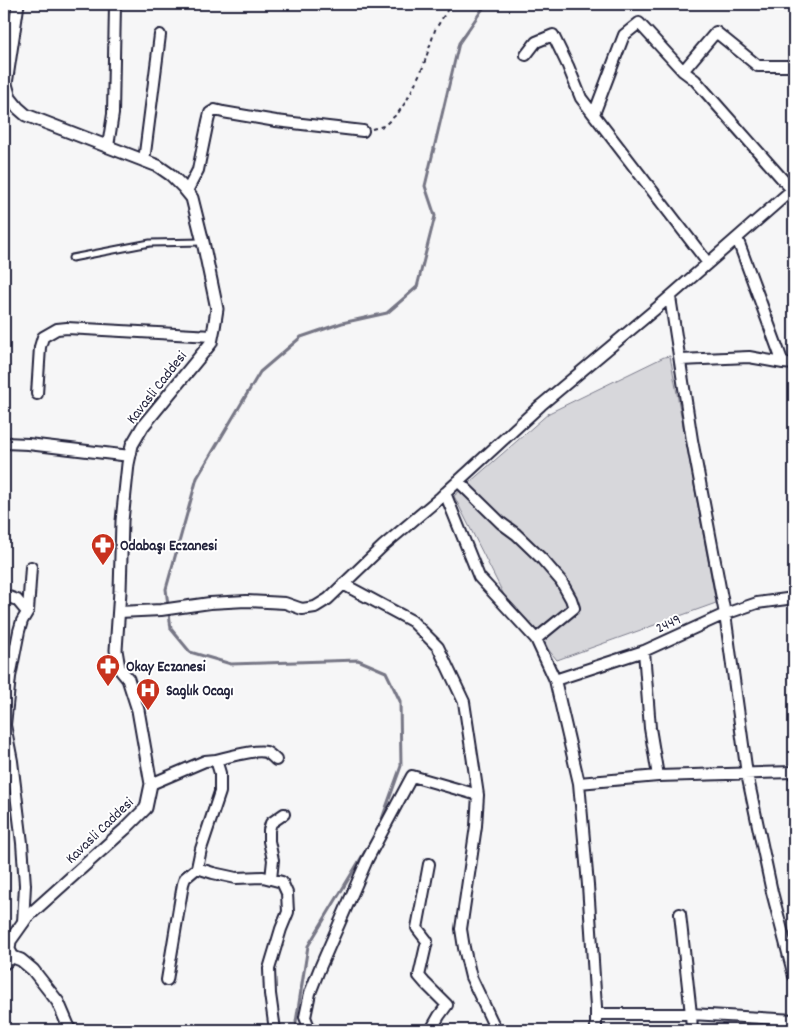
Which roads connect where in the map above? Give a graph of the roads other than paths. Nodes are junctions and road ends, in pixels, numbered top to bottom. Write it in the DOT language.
graph roads {
  1 [pos="18,4"];
  2 [pos="116,4"];
  3 [pos="9,26"];
  4 [pos="160,35"];
  5 [pos="526,55"];
  6 [pos="794,66"];
  7 [pos="683,71"];
  8 [pos="9,104"];
  9 [pos="594,114"];
  10 [pos="363,131"];
  11 [pos="108,146"];
  12 [pos="144,161"];
  13 [pos="793,189"];
  14 [pos="187,191"];
  15 [pos="737,238"];
  16 [pos="204,242"];
  17 [pos="72,258"];
  18 [pos="708,263"];
  19 [pos="670,297"];
  20 [pos="212,336"];
  21 [pos="680,360"];
  22 [pos="783,363"];
  23 [pos="794,364"];
  24 [pos="37,394"];
  25 [pos="4,443"];
  26 [pos="130,456"];
  27 [pos="458,481"];
  28 [pos="445,494"];
  29 [pos="30,567"];
  30 [pos="343,584"];
  31 [pos="4,595"];
  32 [pos="794,598"];
  33 [pos="27,612"];
  34 [pos="119,612"];
  35 [pos="725,614"];
  36 [pos="536,639"];
  37 [pos="644,651"];
  38 [pos="555,680"];
  39 [pos="216,760"];
  40 [pos="276,760"];
  41 [pos="794,772"];
  42 [pos="747,774"];
  43 [pos="658,776"];
  44 [pos="579,783"];
  45 [pos="151,784"];
  46 [pos="478,795"];
  47 [pos="284,814"];
  48 [pos="429,864"];
  49 [pos="197,868"];
  50 [pos="271,879"];
  51 [pos="680,914"];
  52 [pos="23,923"];
  53 [pos="7,941"];
  54 [pos="8,960"];
  55 [pos="794,976"];
  56 [pos="167,980"];
  57 [pos="596,1014"];
  58 [pos="692,1014"];
  59 [pos="794,1020"];
  60 [pos="70,1030"];
  61 [pos="275,1030"];
  62 [pos="310,1030"];
  63 [pos="431,1030"];
  64 [pos="496,1030"];
  65 [pos="596,1030"];
  66 [pos="692,1030"];
  1 -- 3 [label="street, Kavasli Caddesi"];
  2 -- 11 [label="street"];
  3 -- 8 [label="street, Kavasli Caddesi"];
  4 -- 12 [label="street"];
  5 -- 9 [label="street"];
  6 -- 7 [label="street"];
  7 -- 9 [label="street"];
  7 -- 13 [label="street"];
  8 -- 11 [label="street, Kavasli Caddesi"];
  9 -- 18 [label="street"];
  10 -- 14 [label="street"];
  11 -- 12 [label="street, Kavasli Caddesi"];
  12 -- 14 [label="street, Kavasli Caddesi"];
  13 -- 15 [label="street"];
  14 -- 16 [label="street, Kavasli Caddesi"];
  15 -- 18 [label="street"];
  15 -- 22 [label="street"];
  16 -- 17 [label="lane"];
  16 -- 20 [label="street, Kavasli Caddesi"];
  18 -- 19 [label="street"];
  19 -- 21 [label="street"];
  19 -- 27 [label="street"];
  20 -- 24 [label="street"];
  20 -- 26 [label="street, Kavasli Caddesi"];
  21 -- 22 [label="street"];
  21 -- 35 [label="street"];
  22 -- 23 [label="street"];
  25 -- 26 [label="street"];
  26 -- 34 [label="street, Kavasli Caddesi"];
  27 -- 28 [label="street"];
  27 -- 36 [label="street"];
  28 -- 30 [label="street"];
  28 -- 36 [label="street"];
  29 -- 33 [label="street"];
  30 -- 34 [label="street"];
  30 -- 46 [label="street"];
  31 -- 33 [label="street"];
  32 -- 35 [label="street, 2449"];
  33 -- 52 [label="street"];
  34 -- 45 [label="street, Kavasli Caddesi"];
  35 -- 37 [label="street, 2449"];
  35 -- 42 [label="street"];
  36 -- 38 [label="street"];
  37 -- 38 [label="street, 2449"];
  37 -- 43 [label="street"];
  38 -- 44 [label="street"];
  39 -- 40 [label="street"];
  39 -- 45 [label="street"];
  39 -- 49 [label="street"];
  41 -- 42 [label="street"];
  42 -- 43 [label="street"];
  42 -- 55 [label="street"];
  43 -- 44 [label="street"];
  44 -- 57 [label="street"];
  45 -- 52 [label="street, Kavasli Caddesi"];
  46 -- 62 [label="street"];
  46 -- 64 [label="street"];
  47 -- 50 [label="street"];
  48 -- 63 [label="street"];
  49 -- 50 [label="street"];
  49 -- 56 [label="street"];
  50 -- 61 [label="street"];
  51 -- 58 [label="street"];
  52 -- 53 [label="street, Kavasli Caddesi"];
  53 -- 54 [label="street, Kavasli Caddesi"];
  54 -- 60 [label="street, Kavasli Caddesi"];
  57 -- 58 [label="street"];
  57 -- 65 [label="street"];
  58 -- 59 [label="street"];
  58 -- 66 [label="street"];
}
